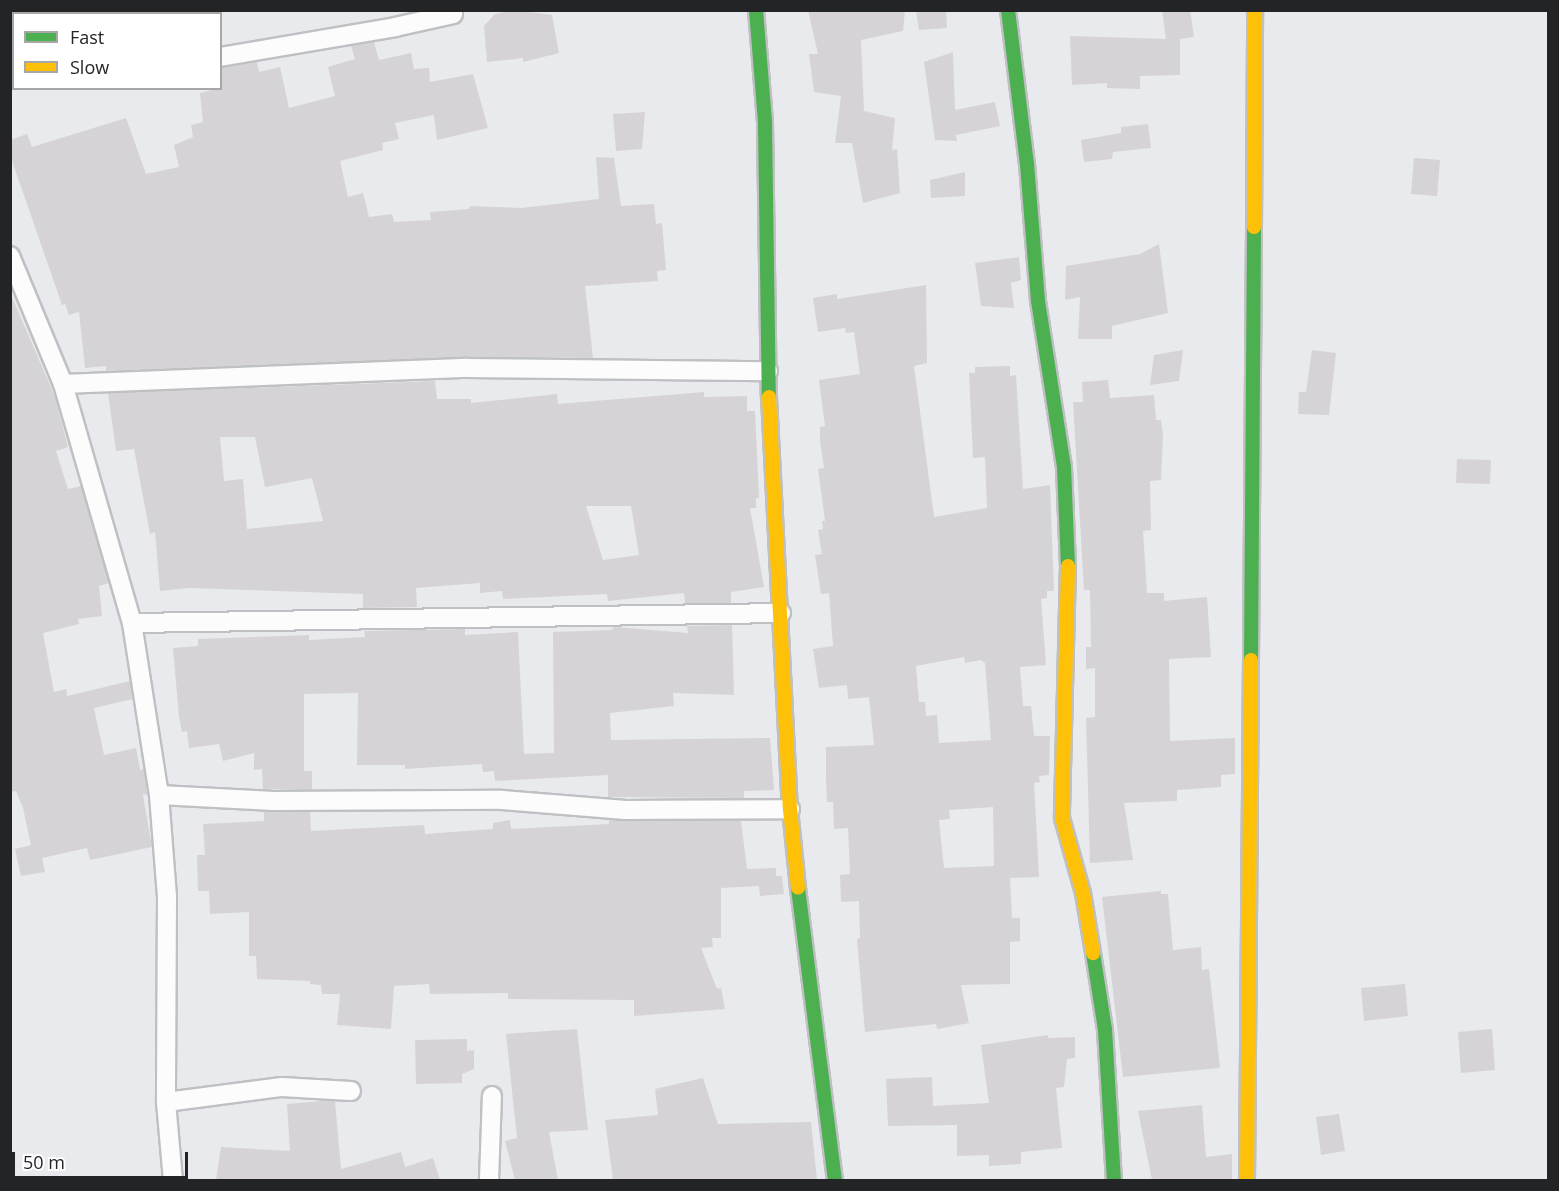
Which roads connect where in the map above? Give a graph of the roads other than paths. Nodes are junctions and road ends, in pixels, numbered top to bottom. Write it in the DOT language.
graph roads {
  1 [pos="756,10"];
  2 [pos="1008,10"];
  3 [pos="1255,10"];
  4 [pos="457,12"];
  5 [pos="222,57"];
  6 [pos="10,256"];
  7 [pos="768,371"];
  8 [pos="63,384"];
  9 [pos="782,613"];
  10 [pos="132,623"];
  11 [pos="159,795"];
  12 [pos="790,809"];
  13 [pos="351,1091"];
  14 [pos="492,1096"];
  15 [pos="166,1102"];
  16 [pos="173,1180"];
  17 [pos="489,1180"];
  18 [pos="835,1180"];
  19 [pos="1114,1180"];
  20 [pos="1247,1180"];
  1 -- 7 [label="street"];
  2 -- 19 [label="street"];
  3 -- 20 [label="street"];
  4 -- 5 [label="street"];
  6 -- 8 [label="street"];
  7 -- 8 [label="street"];
  7 -- 9 [label="street"];
  8 -- 10 [label="street"];
  9 -- 10 [label="street"];
  9 -- 12 [label="street"];
  10 -- 11 [label="street"];
  11 -- 12 [label="street"];
  11 -- 15 [label="street"];
  12 -- 18 [label="street"];
  13 -- 15 [label="street"];
  14 -- 17 [label="street"];
  15 -- 16 [label="street"];
}
